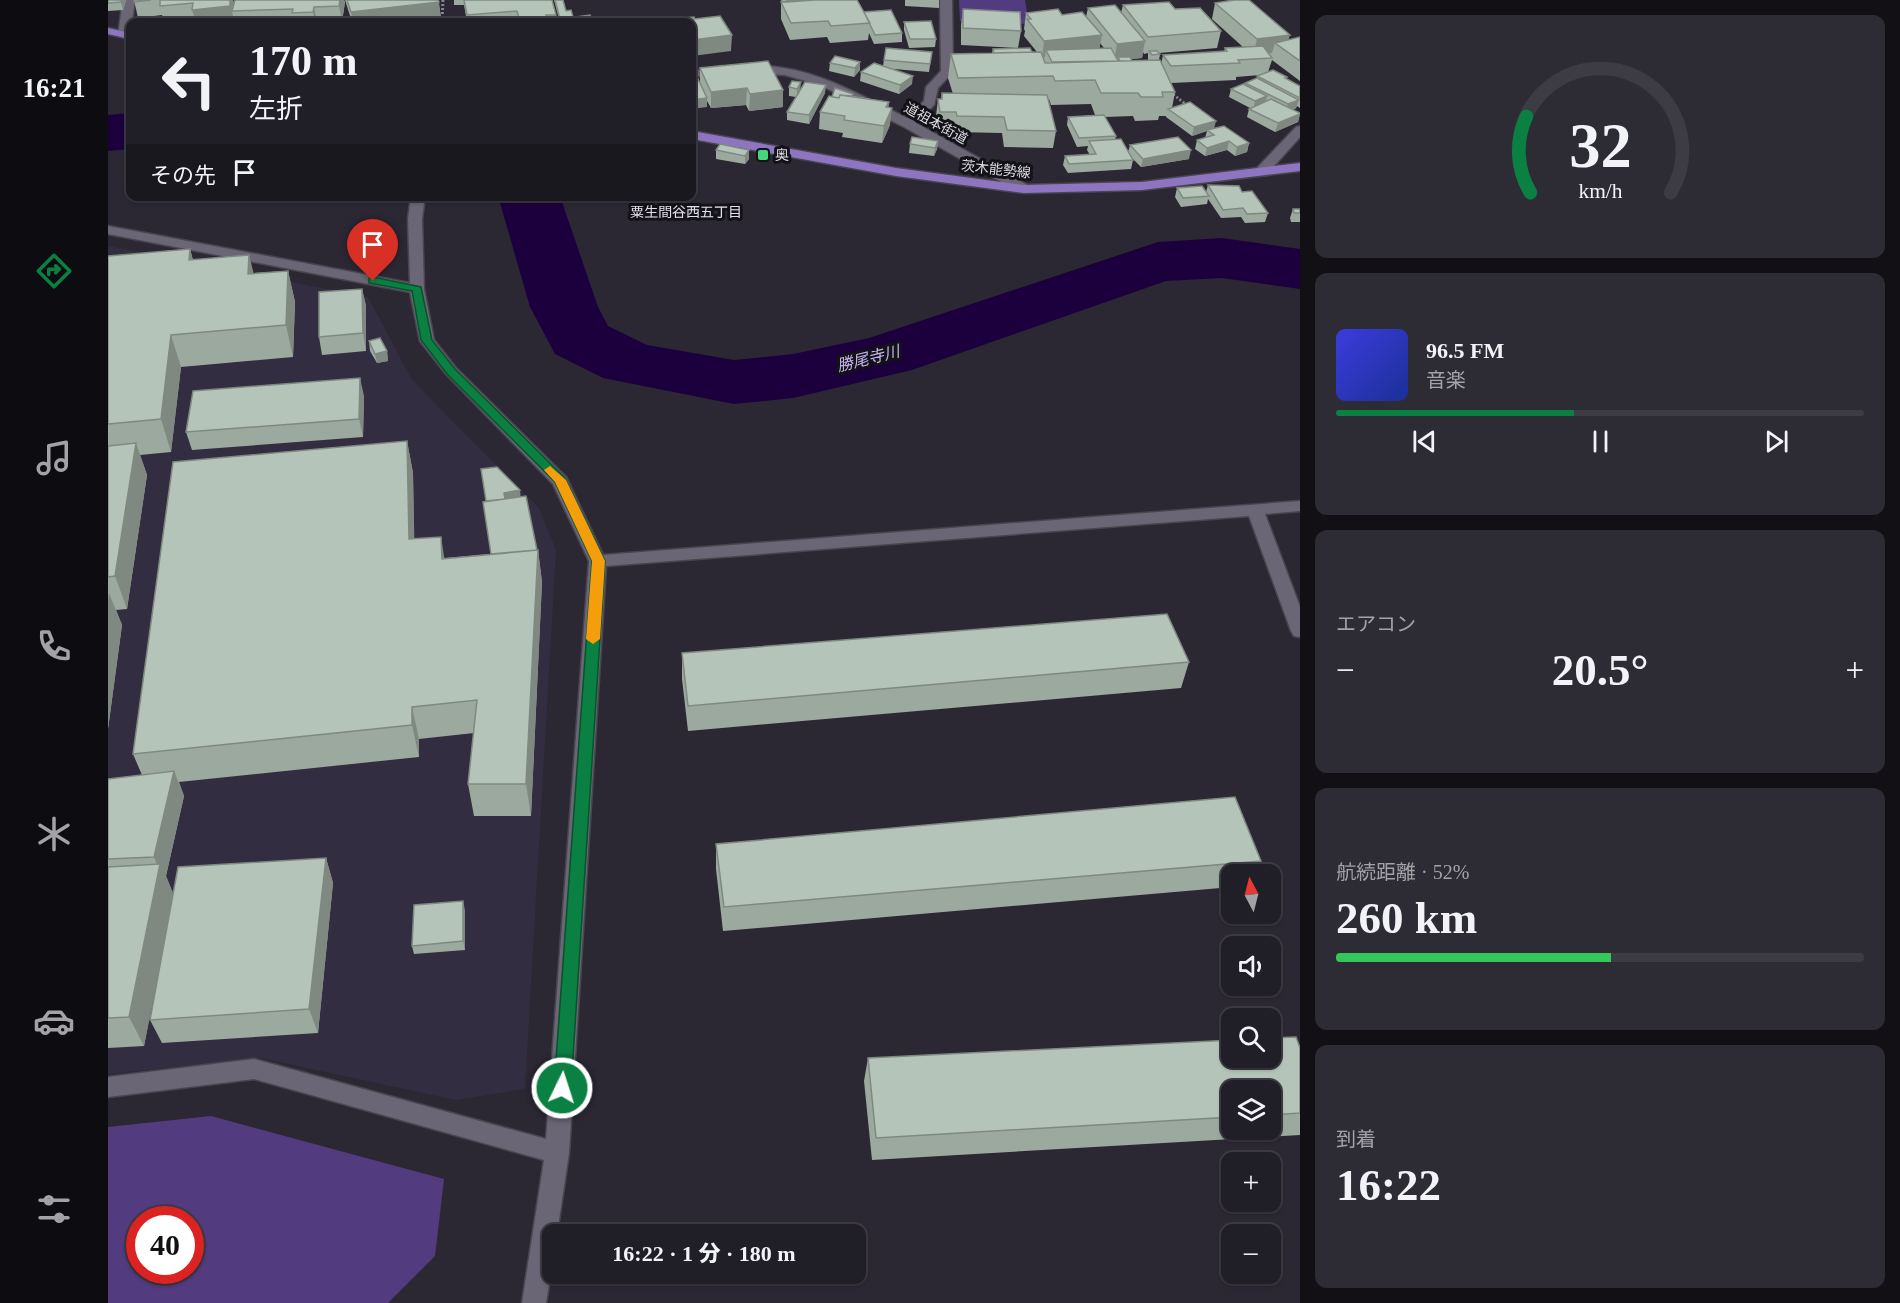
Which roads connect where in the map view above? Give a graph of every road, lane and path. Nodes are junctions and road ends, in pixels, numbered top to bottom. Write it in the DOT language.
graph roads {
  1 [pos="129,0"];
  2 [pos="443,0"];
  3 [pos="946,0"];
  4 [pos="128,18"];
  5 [pos="442,18"];
  6 [pos="108,31"];
  7 [pos="126,35"];
  8 [pos="696,73"];
  9 [pos="1169,91"];
  10 [pos="1196,111"];
  11 [pos="908,124"];
  12 [pos="1300,130"];
  13 [pos="696,136"];
  14 [pos="1300,167"];
  15 [pos="1261,172"];
  16 [pos="1024,189"];
  17 [pos="417,201"];
  18 [pos="108,230"];
  19 [pos="417,289"];
  20 [pos="1300,506"];
  21 [pos="1255,509"];
  22 [pos="598,561"];
  23 [pos="1300,631"];
  24 [pos="108,1087"];
  25 [pos="557,1153"];
  26 [pos="534,1303"];
  1 -- 4 [label="street"];
  2 -- 5 [label="path"];
  3 -- 11 [label="street"];
  6 -- 7 [label="main road"];
  8 -- 11 [label="street, 道祖本街道"];
  9 -- 10 [label="path"];
  11 -- 16 [label="street, 道祖本街道"];
  12 -- 15 [label="street"];
  13 -- 16 [label="main road, 茨木能勢線"];
  14 -- 15 [label="main road, 茨木能勢線"];
  15 -- 16 [label="main road, 茨木能勢線"];
  17 -- 19 [label="street"];
  18 -- 19 [label="street"];
  19 -- 22 [label="street"];
  20 -- 21 [label="street"];
  21 -- 22 [label="street"];
  21 -- 23 [label="street"];
  22 -- 25 [label="street"];
  24 -- 25 [label="street"];
  25 -- 26 [label="street"];
}
